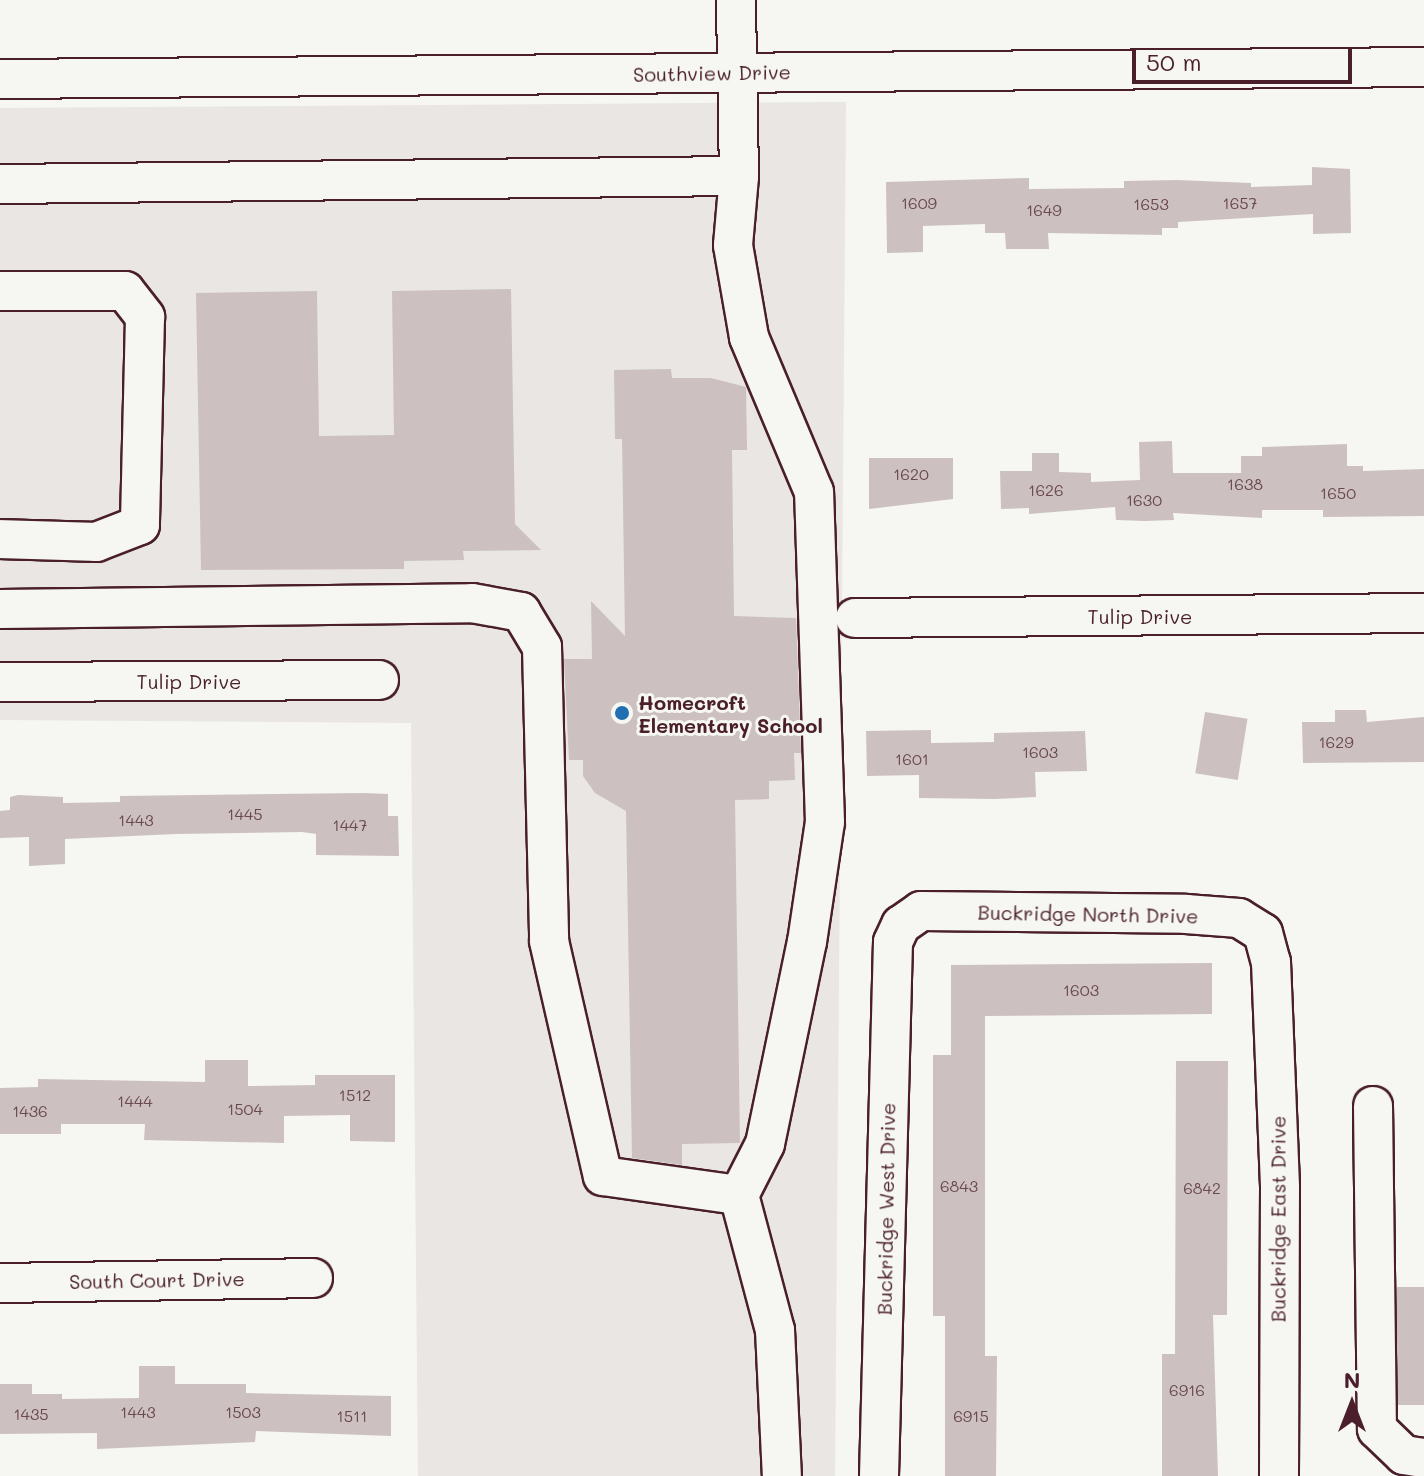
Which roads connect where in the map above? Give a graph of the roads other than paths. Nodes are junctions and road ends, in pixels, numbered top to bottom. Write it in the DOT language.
graph roads {
  1 [pos="736,0"];
  2 [pos="1424,67"];
  3 [pos="735,73"];
  4 [pos="0,79"];
  5 [pos="739,176"];
  6 [pos="0,184"];
  7 [pos="0,291"];
  8 [pos="0,539"];
  9 [pos="0,609"];
  10 [pos="1424,613"];
  11 [pos="855,618"];
  12 [pos="379,680"];
  13 [pos="0,682"];
  14 [pos="893,942"];
  15 [pos="1271,962"];
  16 [pos="1373,1106"];
  17 [pos="739,1195"];
  18 [pos="313,1278"];
  19 [pos="0,1283"];
  20 [pos="1424,1458"];
  21 [pos="782,1476"];
  22 [pos="879,1476"];
  23 [pos="1279,1476"];
  1 -- 3 [label="street"];
  2 -- 3 [label="street, Southview Drive"];
  3 -- 4 [label="street, Southview Drive"];
  3 -- 5 [label="street"];
  5 -- 6 [label="street"];
  5 -- 17 [label="street"];
  7 -- 8 [label="street"];
  9 -- 17 [label="street"];
  10 -- 11 [label="street, Tulip Drive"];
  12 -- 13 [label="street, Tulip Drive"];
  14 -- 15 [label="street, Buckridge North Drive"];
  14 -- 22 [label="street, Buckridge West Drive"];
  15 -- 23 [label="street, Buckridge East Drive"];
  16 -- 20 [label="street"];
  17 -- 21 [label="street"];
  18 -- 19 [label="street, South Court Drive"];
}
